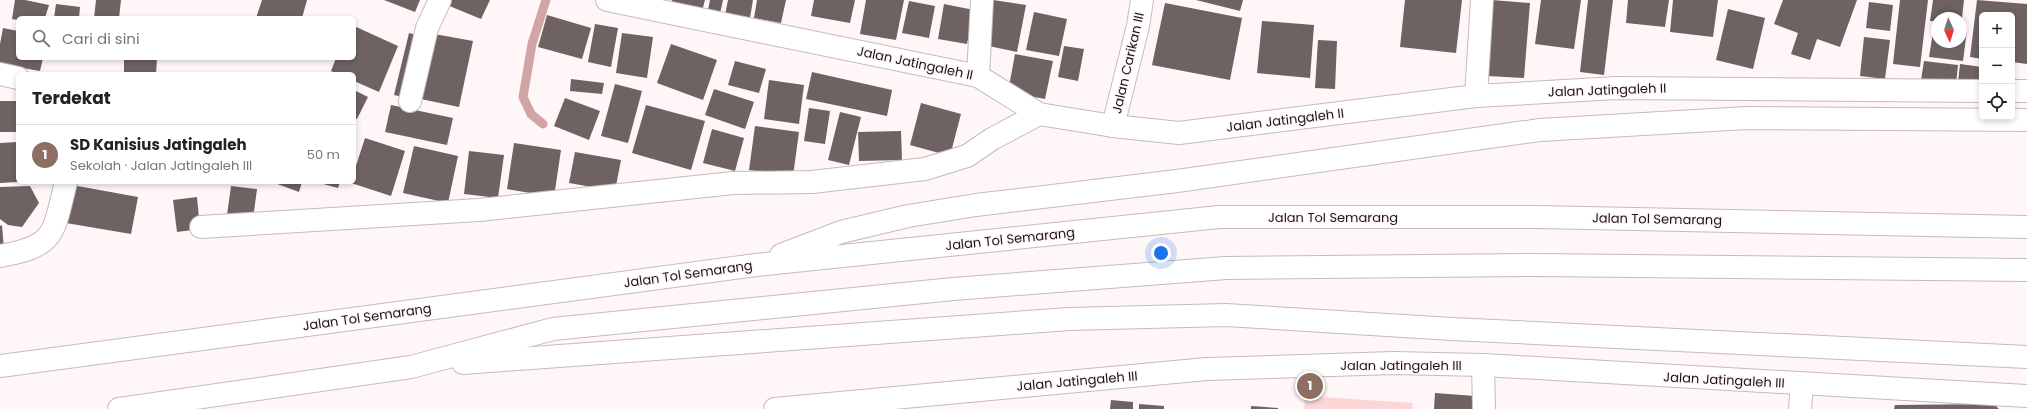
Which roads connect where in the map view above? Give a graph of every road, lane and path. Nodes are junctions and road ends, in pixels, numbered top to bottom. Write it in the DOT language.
graph roads {
  1 [pos="440,0"];
  2 [pos="607,0"];
  3 [pos="982,0"];
  4 [pos="1142,0"];
  5 [pos="1482,0"];
  6 [pos="0,74"];
  7 [pos="978,76"];
  8 [pos="16,78"];
  9 [pos="1979,90"];
  10 [pos="2015,91"];
  11 [pos="2027,91"];
  12 [pos="1476,96"];
  13 [pos="410,101"];
  14 [pos="1039,114"];
  15 [pos="2027,120"];
  16 [pos="1113,126"];
  17 [pos="66,184"];
  18 [pos="201,227"];
  19 [pos="2027,227"];
  20 [pos="0,256"];
  21 [pos="756,265"];
  22 [pos="2027,270"];
  23 [pos="2027,357"];
  24 [pos="1484,365"];
  25 [pos="0,366"];
  26 [pos="411,367"];
  27 [pos="1802,384"];
  28 [pos="2027,396"];
  29 [pos="119,409"];
  30 [pos="775,409"];
  31 [pos="1484,409"];
  32 [pos="1800,409"];
  1 -- 13 [label="main road"];
  2 -- 7 [label="main road, Jalan Jatingaleh II"];
  3 -- 7 [label="main road"];
  4 -- 16 [label="main road, Jalan Carikan III"];
  5 -- 12 [label="main road"];
  6 -- 8 [label="main road"];
  7 -- 14 [label="main road, Jalan Jatingaleh II"];
  9 -- 12 [label="main road, Jalan Jatingaleh II"];
  10 -- 11 [label="main road"];
  12 -- 16 [label="main road, Jalan Jatingaleh II"];
  14 -- 16 [label="main road, Jalan Jatingaleh II"];
  14 -- 18 [label="main road"];
  15 -- 21 [label="main road"];
  17 -- 20 [label="main road"];
  19 -- 21 [label="main road, Jalan Tol Semarang"];
  21 -- 25 [label="main road, Jalan Tol Semarang"];
  22 -- 26 [label="main road"];
  23 -- 26 [label="main road"];
  24 -- 27 [label="main road, Jalan Jatingaleh III"];
  24 -- 30 [label="main road, Jalan Jatingaleh III"];
  24 -- 31 [label="main road"];
  26 -- 29 [label="main road"];
  27 -- 28 [label="main road, Jalan Jatingaleh III"];
  27 -- 32 [label="main road"];
}
